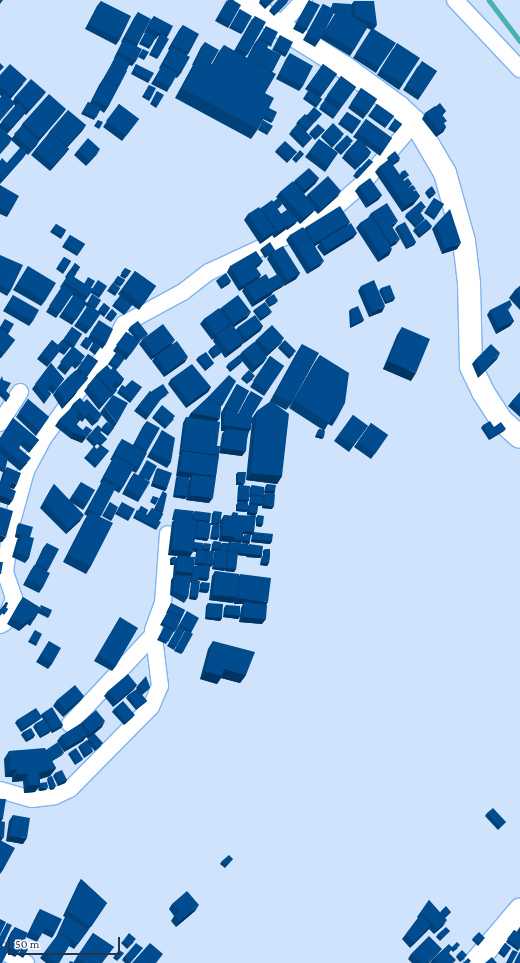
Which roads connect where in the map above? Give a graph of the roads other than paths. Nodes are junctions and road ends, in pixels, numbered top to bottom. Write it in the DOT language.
graph roads {
  1 [pos="245,0"];
  2 [pos="304,0"];
  3 [pos="455,0"];
  4 [pos="279,26"];
  5 [pos="520,69"];
  6 [pos="414,122"];
  7 [pos="20,392"];
  8 [pos="2,415"];
  9 [pos="520,438"];
  10 [pos="168,534"];
  11 [pos="0,626"];
  12 [pos="153,635"];
  13 [pos="70,724"];
  14 [pos="0,790"];
  15 [pos="520,910"];
  16 [pos="0,950"];
  17 [pos="26,963"];
  18 [pos="475,963"];
  1 -- 4 [label="street"];
  2 -- 4 [label="street"];
  3 -- 5 [label="street"];
  4 -- 6 [label="street"];
  6 -- 9 [label="street"];
  6 -- 11 [label="street"];
  7 -- 8 [label="street"];
  10 -- 12 [label="street"];
  12 -- 13 [label="street"];
  12 -- 14 [label="street"];
  15 -- 18 [label="street"];
  16 -- 17 [label="street"];
}
